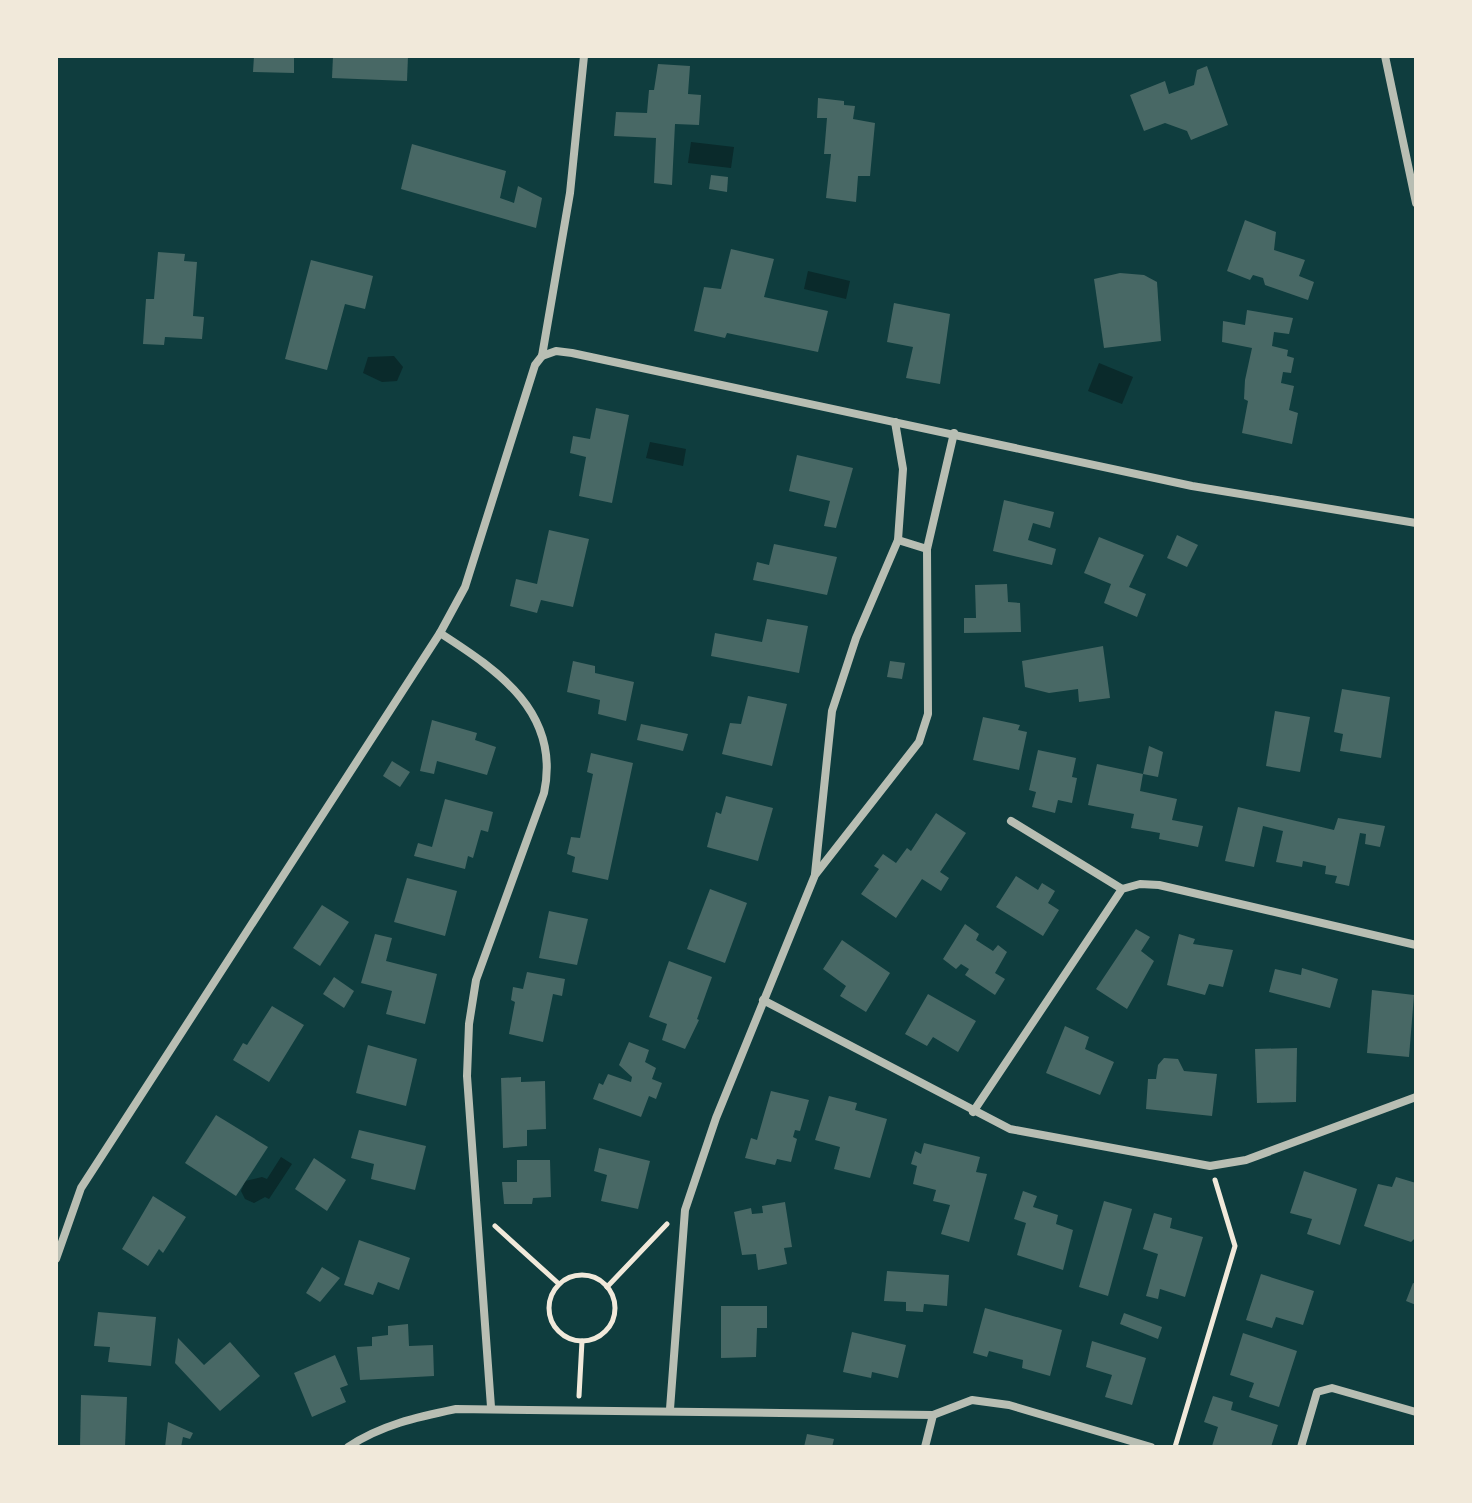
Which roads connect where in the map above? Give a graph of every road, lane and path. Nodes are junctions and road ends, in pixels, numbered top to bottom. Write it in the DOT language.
graph roads {
  1 [pos="584,56"];
  2 [pos="1385,56"];
  3 [pos="1416,203"];
  4 [pos="542,356"];
  5 [pos="895,422"];
  6 [pos="954,433"];
  7 [pos="1416,523"];
  8 [pos="898,540"];
  9 [pos="927,549"];
  10 [pos="440,633"];
  11 [pos="1011,821"];
  12 [pos="815,875"];
  13 [pos="1122,889"];
  14 [pos="1416,945"];
  15 [pos="763,1000"];
  16 [pos="1416,1097"];
  17 [pos="973,1112"];
  18 [pos="1210,1166"];
  19 [pos="475,1208"];
  20 [pos="685,1210"];
  21 [pos="56,1259"];
  22 [pos="559,1284"];
  23 [pos="607,1287"];
  24 [pos="582,1341"];
  25 [pos="491,1407"];
  26 [pos="578,1408"];
  27 [pos="670,1409"];
  28 [pos="1416,1412"];
  29 [pos="933,1415"];
  30 [pos="348,1447"];
  31 [pos="925,1447"];
  32 [pos="1151,1447"];
  33 [pos="1175,1447"];
  34 [pos="1301,1447"];
  1 -- 4 [label="street"];
  2 -- 3 [label="street"];
  4 -- 5 [label="street"];
  4 -- 10 [label="street"];
  5 -- 6 [label="street"];
  5 -- 8 [label="street"];
  6 -- 7 [label="street"];
  6 -- 9 [label="street"];
  8 -- 9 [label="street"];
  8 -- 12 [label="street"];
  9 -- 12 [label="street"];
  10 -- 19 [label="street"];
  10 -- 21 [label="street"];
  11 -- 13 [label="street"];
  12 -- 15 [label="street"];
  13 -- 14 [label="street"];
  13 -- 17 [label="street"];
  15 -- 17 [label="street"];
  15 -- 20 [label="street"];
  16 -- 18 [label="street"];
  17 -- 18 [label="street"];
  18 -- 33 [label="path"];
  19 -- 22 [label="path"];
  19 -- 25 [label="street"];
  20 -- 23 [label="path"];
  20 -- 27 [label="street"];
  22 -- 23 [label="path"];
  22 -- 24 [label="path"];
  23 -- 24 [label="path"];
  24 -- 26 [label="path"];
  25 -- 26 [label="street"];
  25 -- 30 [label="street"];
  26 -- 27 [label="street"];
  27 -- 29 [label="street"];
  28 -- 34 [label="street"];
  29 -- 31 [label="street"];
  29 -- 32 [label="street"];
}
